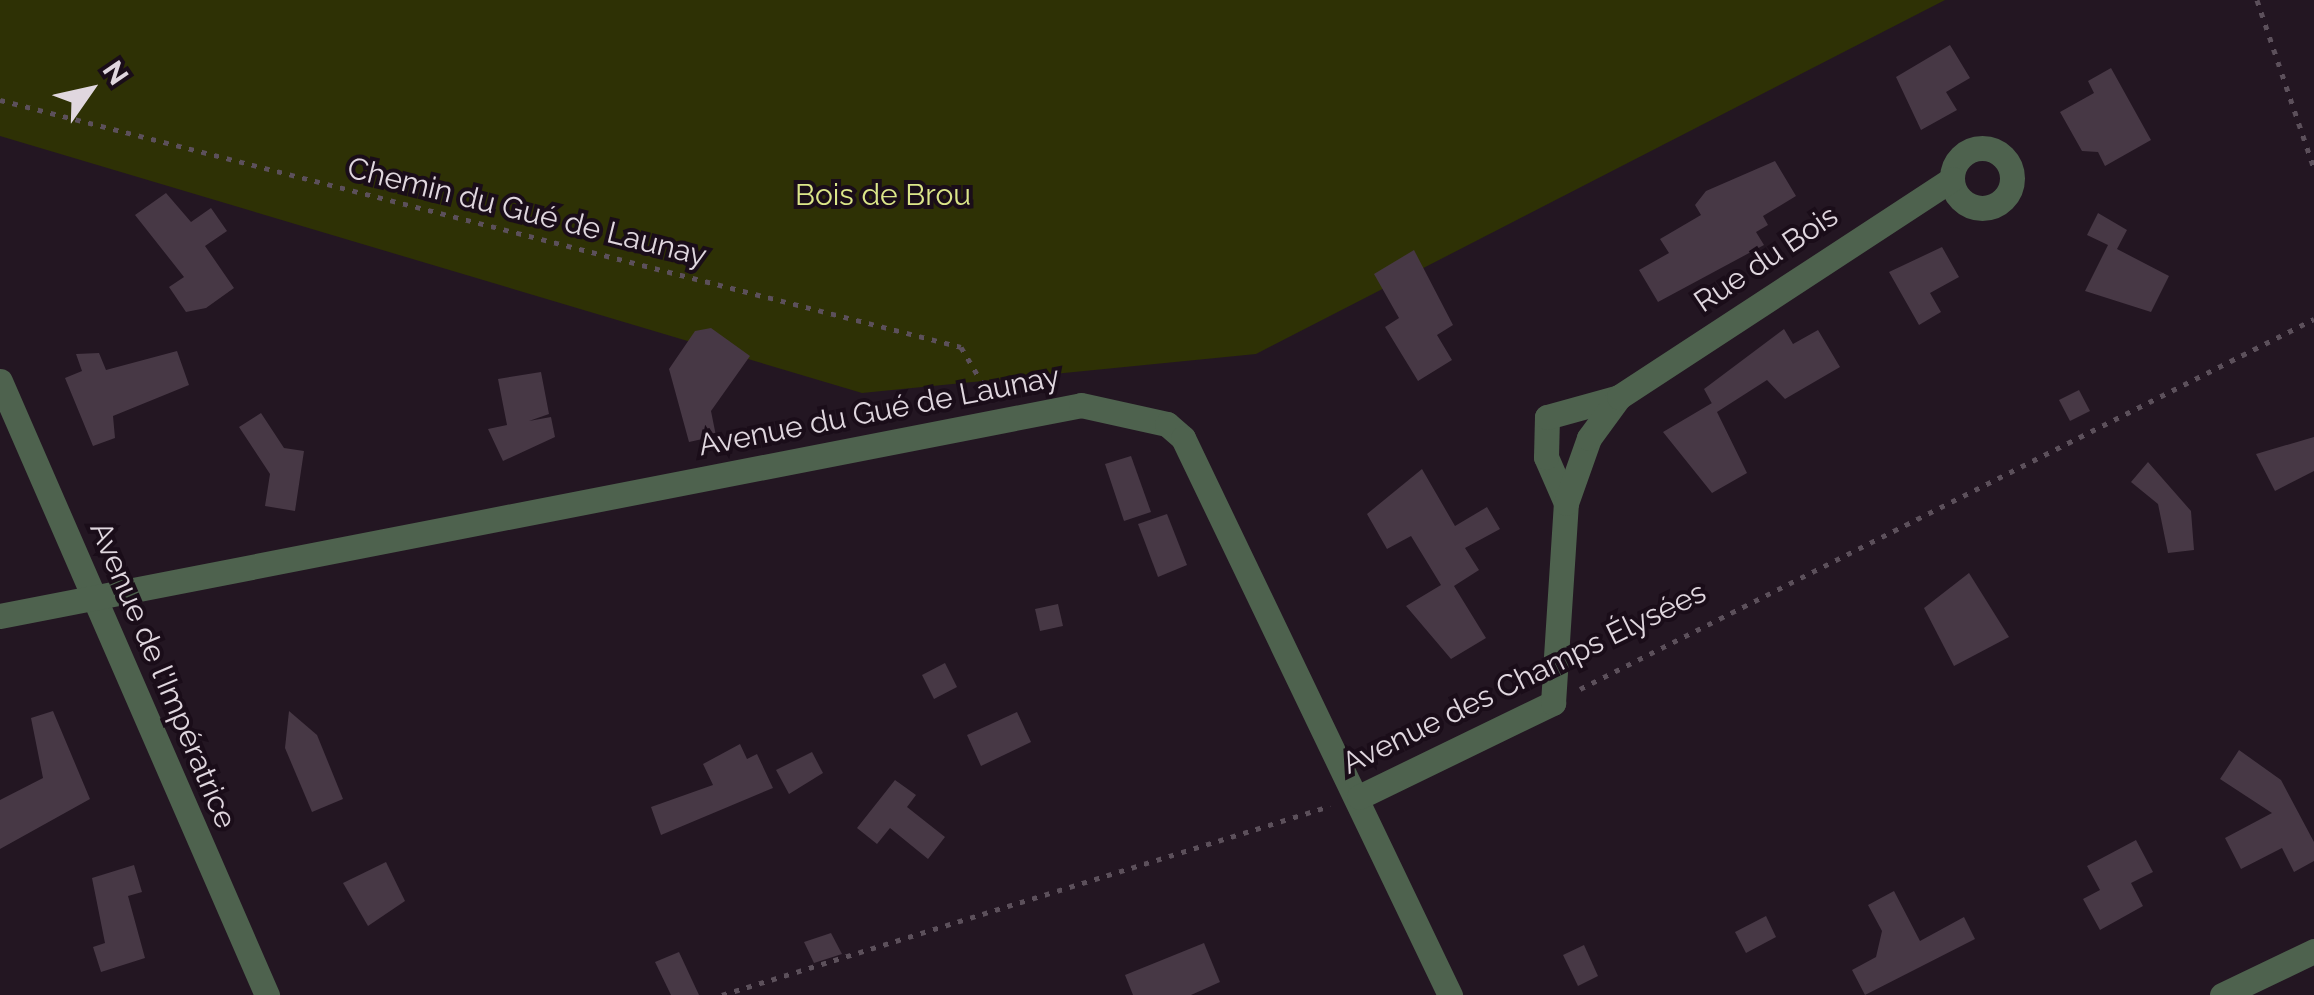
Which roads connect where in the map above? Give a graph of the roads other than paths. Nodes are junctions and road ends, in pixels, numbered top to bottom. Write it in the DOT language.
graph roads {
  1 [pos="1952,179"];
  2 [pos="0,381"];
  3 [pos="1619,397"];
  4 [pos="1566,502"];
  5 [pos="93,596"];
  6 [pos="0,616"];
  7 [pos="1553,703"];
  8 [pos="1359,796"];
  9 [pos="2314,951"];
  10 [pos="267,995"];
  11 [pos="1450,995"];
  12 [pos="2222,995"];
  1 -- 3 [label="street, Rue du Bois"];
  2 -- 5 [label="street, Avenue de l'Impératrice"];
  3 -- 4 [label="street, Rue du Bois"];
  3 -- 4 [label="street, Rue du Bois"];
  4 -- 7 [label="street, Rue du Bois"];
  5 -- 6 [label="street, Avenue du Gué de Launay"];
  5 -- 8 [label="street, Avenue du Gué de Launay"];
  5 -- 10 [label="street, Avenue de l'Impératrice"];
  7 -- 8 [label="street, Avenue des Champs Élysées"];
  8 -- 11 [label="street, Avenue du Gué de Launay"];
  9 -- 12 [label="street"];
}
